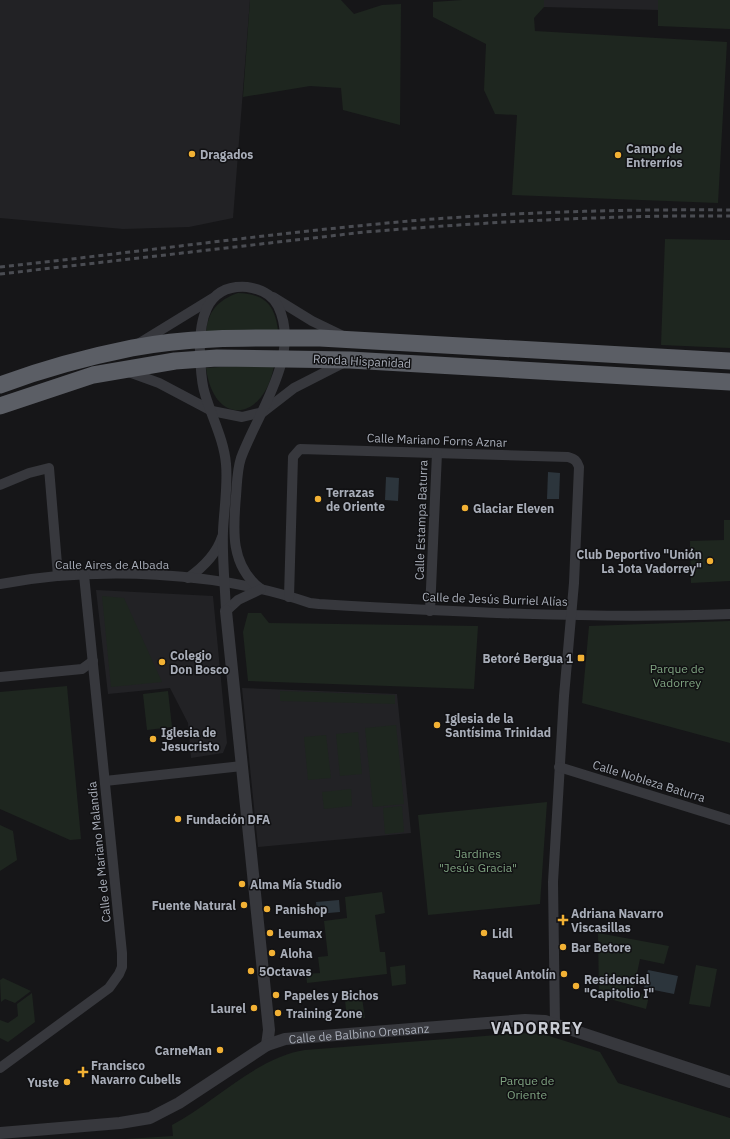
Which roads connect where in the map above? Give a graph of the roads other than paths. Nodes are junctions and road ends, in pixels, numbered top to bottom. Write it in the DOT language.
graph roads {
  1 [pos="215,297"];
  2 [pos="272,297"];
  3 [pos="284,338"];
  4 [pos="352,340"];
  5 [pos="200,341"];
  6 [pos="132,348"];
  7 [pos="282,358"];
  8 [pos="200,360"];
  9 [pos="350,360"];
  10 [pos="730,361"];
  11 [pos="124,370"];
  12 [pos="730,382"];
  13 [pos="0,385"];
  14 [pos="0,406"];
  15 [pos="212,411"];
  16 [pos="263,412"];
  17 [pos="437,453"];
  18 [pos="0,484"];
  19 [pos="223,533"];
  20 [pos="84,575"];
  21 [pos="58,576"];
  22 [pos="188,578"];
  23 [pos="224,583"];
  24 [pos="0,584"];
  25 [pos="261,589"];
  26 [pos="289,597"];
  27 [pos="226,611"];
  28 [pos="430,611"];
  29 [pos="571,614"];
  30 [pos="730,614"];
  31 [pos="93,660"];
  32 [pos="0,677"];
  33 [pos="242,766"];
  34 [pos="559,767"];
  35 [pos="105,781"];
  36 [pos="730,820"];
  37 [pos="555,1025"];
  38 [pos="267,1045"];
  39 [pos="0,1068"];
  40 [pos="730,1082"];
  41 [pos="0,1133"];
  42 [pos="54,1134"];
  1 -- 2 [label="street"];
  1 -- 5 [label="street"];
  1 -- 6 [label="street"];
  2 -- 3 [label="street"];
  2 -- 4 [label="street"];
  3 -- 4 [label="highway, Ronda Hispanidad"];
  3 -- 5 [label="highway, Ronda Hispanidad"];
  3 -- 7 [label="street"];
  4 -- 10 [label="highway, Ronda Hispanidad"];
  5 -- 6 [label="highway, Ronda Hispanidad"];
  5 -- 8 [label="street"];
  6 -- 13 [label="highway, Ronda Hispanidad"];
  7 -- 8 [label="highway, Ronda Hispanidad"];
  7 -- 9 [label="highway, Ronda Hispanidad"];
  7 -- 16 [label="street"];
  8 -- 11 [label="highway, Ronda Hispanidad"];
  8 -- 15 [label="street"];
  9 -- 12 [label="highway, Ronda Hispanidad"];
  9 -- 16 [label="street"];
  11 -- 14 [label="highway, Ronda Hispanidad"];
  11 -- 15 [label="street"];
  15 -- 16 [label="street"];
  15 -- 19 [label="street"];
  16 -- 25 [label="street"];
  17 -- 26 [label="street, Calle Mariano Forns Aznar"];
  17 -- 28 [label="street, Calle Estampa Baturra"];
  17 -- 29 [label="street, Calle Mariano Forns Aznar"];
  18 -- 21 [label="street"];
  19 -- 22 [label="street"];
  19 -- 23 [label="street"];
  20 -- 21 [label="street, Calle Aires de Albada"];
  20 -- 22 [label="street, Calle Aires de Albada"];
  20 -- 31 [label="street, Calle de Mariano Malandía"];
  21 -- 24 [label="street, Calle Aires de Albada"];
  22 -- 23 [label="street, Calle Aires de Albada"];
  23 -- 25 [label="street, Calle Aires de Albada"];
  23 -- 27 [label="street"];
  25 -- 26 [label="street, Calle de Jesús Burriel Alías"];
  25 -- 27 [label="street"];
  26 -- 28 [label="street, Calle de Jesús Burriel Alías"];
  27 -- 33 [label="street"];
  28 -- 29 [label="street, Calle de Jesús Burriel Alías"];
  29 -- 30 [label="street, Calle de Jesús Burriel Alías"];
  29 -- 34 [label="street"];
  31 -- 32 [label="street"];
  31 -- 35 [label="street, Calle de Mariano Malandía"];
  33 -- 35 [label="street"];
  33 -- 38 [label="street"];
  34 -- 36 [label="street, Calle Nobleza Baturra"];
  34 -- 37 [label="street"];
  35 -- 39 [label="street, Calle de Mariano Malandía"];
  37 -- 38 [label="street, Calle de Balbino Orensanz"];
  37 -- 40 [label="street, Calle de Balbino Orensanz"];
  38 -- 42 [label="street, Calle de Balbino Orensanz"];
  41 -- 42 [label="street, Calle de Balbino Orensanz"];
}
